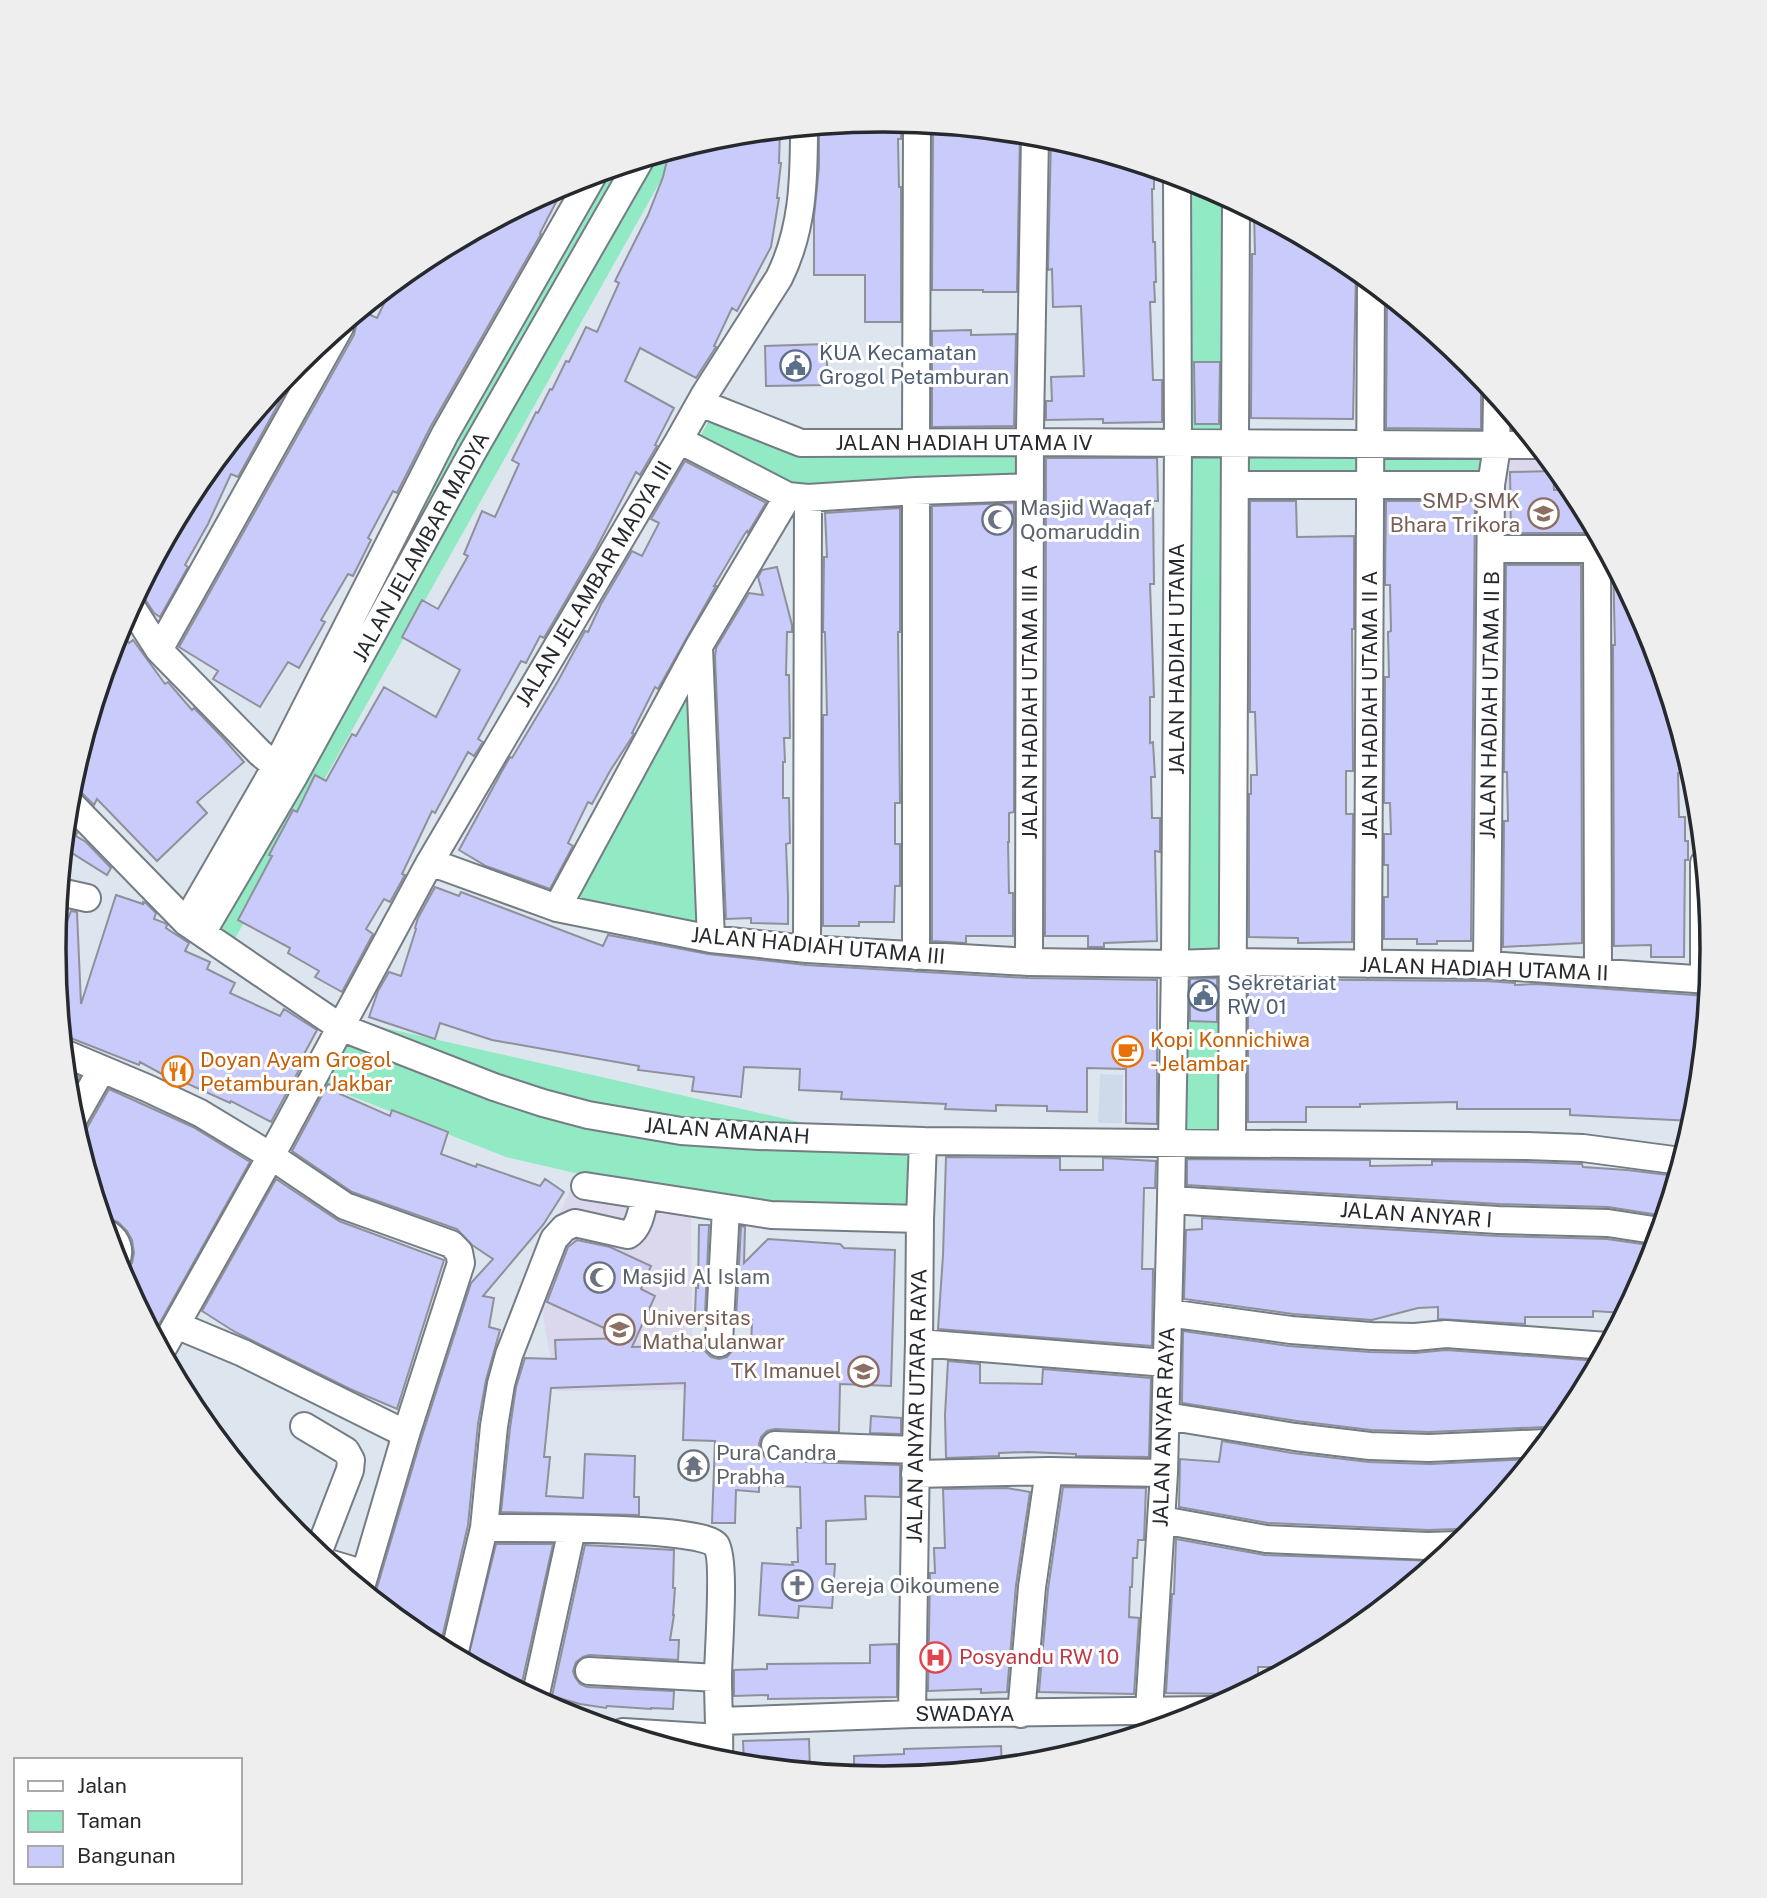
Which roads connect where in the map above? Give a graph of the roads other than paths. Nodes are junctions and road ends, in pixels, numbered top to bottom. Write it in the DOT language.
graph roads {
  1 [pos="917,133"];
  2 [pos="804,136"];
  3 [pos="1035,147"];
  4 [pos="634,171"];
  5 [pos="1177,187"];
  6 [pos="585,189"];
  7 [pos="1236,212"];
  8 [pos="1371,294"];
  9 [pos="327,351"];
  10 [pos="465,399"];
  11 [pos="699,403"];
  12 [pos="1497,409"];
  13 [pos="493,418"];
  14 [pos="445,434"];
  15 [pos="679,440"];
  16 [pos="916,442"];
  17 [pos="1030,442"];
  18 [pos="1178,444"];
  19 [pos="1236,444"];
  20 [pos="1497,445"];
  21 [pos="1526,445"];
  22 [pos="1371,446"];
  23 [pos="472,453"];
  24 [pos="1236,485"];
  25 [pos="1491,485"];
  26 [pos="1371,486"];
  27 [pos="1030,487"];
  28 [pos="916,491"];
  29 [pos="798,497"];
  30 [pos="1492,549"];
  31 [pos="1596,549"];
  32 [pos="1601,559"];
  33 [pos="138,617"];
  34 [pos="699,646"];
  35 [pos="159,650"];
  36 [pos="276,766"];
  37 [pos="78,811"];
  38 [pos="430,862"];
  39 [pos="68,893"];
  40 [pos="87,898"];
  41 [pos="557,908"];
  42 [pos="194,927"];
  43 [pos="710,939"];
  44 [pos="807,949"];
  45 [pos="916,956"];
  46 [pos="1030,962"];
  47 [pos="1232,962"];
  48 [pos="1175,964"];
  49 [pos="1368,964"];
  50 [pos="1487,965"];
  51 [pos="1598,972"];
  52 [pos="1699,979"];
  53 [pos="340,1027"];
  54 [pos="73,1056"];
  55 [pos="102,1069"];
  56 [pos="81,1105"];
  57 [pos="923,1141"];
  58 [pos="1172,1142"];
  59 [pos="1232,1142"];
  60 [pos="271,1156"];
  61 [pos="1673,1160"];
  62 [pos="585,1186"];
  63 [pos="645,1196"];
  64 [pos="1171,1200"];
  65 [pos="726,1208"];
  66 [pos="920,1219"];
  67 [pos="1650,1230"];
  68 [pos="1168,1313"];
  69 [pos="176,1325"];
  70 [pos="167,1341"];
  71 [pos="719,1343"];
  72 [pos="919,1343"];
  73 [pos="1598,1345"];
  74 [pos="1166,1363"];
  75 [pos="1166,1416"];
  76 [pos="304,1426"];
  77 [pos="406,1434"];
  78 [pos="775,1444"];
  79 [pos="1534,1444"];
  80 [pos="916,1462"];
  81 [pos="1049,1471"];
  82 [pos="1164,1473"];
  83 [pos="1161,1520"];
  84 [pos="484,1528"];
  85 [pos="572,1529"];
  86 [pos="322,1542"];
  87 [pos="1441,1546"];
  88 [pos="364,1579"];
  89 [pos="456,1645"];
  90 [pos="589,1671"];
  91 [pos="718,1678"];
  92 [pos="537,1689"];
  93 [pos="1149,1711"];
  94 [pos="1179,1711"];
  95 [pos="912,1714"];
  96 [pos="1021,1714"];
  97 [pos="663,1735"];
  98 [pos="719,1740"];
  1 -- 16 [label="street"];
  2 -- 11 [label="street, JALAN JELAMBAR MADYA III"];
  3 -- 17 [label="street, JALAN HADIAH UTAMA III A"];
  4 -- 13 [label="street, JALAN JELAMBAR MADYA"];
  5 -- 18 [label="street, JALAN HADIAH UTAMA"];
  6 -- 10 [label="street, JALAN JELAMBAR MADYA"];
  7 -- 19 [label="street"];
  8 -- 22 [label="street, JALAN HADIAH UTAMA II A"];
  9 -- 35 [label="street"];
  10 -- 13 [label="street"];
  10 -- 14 [label="street, JALAN JELAMBAR MADYA"];
  11 -- 15 [label="street, JALAN JELAMBAR MADYA III"];
  11 -- 16 [label="street, JALAN HADIAH UTAMA IV"];
  12 -- 20 [label="street, JALAN HADIAH UTAMA II B"];
  13 -- 23 [label="street, JALAN JELAMBAR MADYA"];
  14 -- 23 [label="street"];
  14 -- 36 [label="street, JALAN JELAMBAR MADYA"];
  15 -- 29 [label="street"];
  15 -- 38 [label="street, JALAN JELAMBAR MADYA III"];
  16 -- 17 [label="street, JALAN HADIAH UTAMA IV"];
  17 -- 18 [label="street, JALAN HADIAH UTAMA IV"];
  17 -- 27 [label="street, JALAN HADIAH UTAMA III A"];
  18 -- 19 [label="street, JALAN HADIAH UTAMA IV"];
  18 -- 48 [label="street, JALAN HADIAH UTAMA"];
  19 -- 22 [label="street, JALAN HADIAH UTAMA IV"];
  19 -- 24 [label="street"];
  20 -- 21 [label="street, JALAN HADIAH UTAMA IV"];
  20 -- 22 [label="street, JALAN HADIAH UTAMA IV"];
  20 -- 25 [label="street, JALAN HADIAH UTAMA II B"];
  22 -- 26 [label="street, JALAN HADIAH UTAMA II A"];
  23 -- 42 [label="street, JALAN JELAMBAR MADYA"];
  24 -- 26 [label="street"];
  24 -- 47 [label="street"];
  25 -- 26 [label="street"];
  25 -- 30 [label="street, JALAN HADIAH UTAMA II B"];
  26 -- 49 [label="street, JALAN HADIAH UTAMA II A"];
  27 -- 28 [label="street"];
  27 -- 46 [label="street, JALAN HADIAH UTAMA III A"];
  28 -- 29 [label="street"];
  28 -- 45 [label="street"];
  29 -- 34 [label="street"];
  29 -- 44 [label="street"];
  30 -- 31 [label="street"];
  30 -- 50 [label="street, JALAN HADIAH UTAMA II B"];
  32 -- 51 [label="street"];
  33 -- 35 [label="street"];
  34 -- 41 [label="street"];
  34 -- 43 [label="street"];
  35 -- 36 [label="street"];
  36 -- 42 [label="street, JALAN JELAMBAR MADYA"];
  37 -- 42 [label="street, JALAN AMANAH"];
  38 -- 41 [label="street, JALAN HADIAH UTAMA III"];
  38 -- 53 [label="street, JALAN JELAMBAR MADYA III"];
  39 -- 40 [label="street"];
  41 -- 43 [label="street, JALAN HADIAH UTAMA III"];
  42 -- 53 [label="street, JALAN AMANAH"];
  43 -- 44 [label="street, JALAN HADIAH UTAMA III"];
  44 -- 45 [label="street, JALAN HADIAH UTAMA III"];
  45 -- 46 [label="street, JALAN HADIAH UTAMA III"];
  46 -- 48 [label="street, JALAN HADIAH UTAMA III"];
  47 -- 48 [label="street, JALAN HADIAH UTAMA II"];
  47 -- 49 [label="street, JALAN HADIAH UTAMA II"];
  47 -- 59 [label="street"];
  48 -- 58 [label="street, JALAN HADIAH UTAMA"];
  49 -- 50 [label="street, JALAN HADIAH UTAMA II"];
  50 -- 51 [label="street, JALAN HADIAH UTAMA II"];
  51 -- 52 [label="street, JALAN HADIAH UTAMA II"];
  53 -- 57 [label="street, JALAN AMANAH"];
  53 -- 60 [label="street, JALAN JELAMBAR MADYA III"];
  54 -- 55 [label="street"];
  55 -- 56 [label="street"];
  55 -- 60 [label="street"];
  57 -- 58 [label="street, JALAN AMANAH"];
  57 -- 66 [label="street, JALAN ANYAR UTARA RAYA"];
  58 -- 59 [label="street, JALAN AMANAH"];
  58 -- 64 [label="street, JALAN ANYAR RAYA"];
  59 -- 61 [label="street, JALAN AMANAH"];
  60 -- 69 [label="street, JALAN JELAMBAR MADYA III"];
  60 -- 77 [label="street"];
  62 -- 63 [label="street"];
  63 -- 65 [label="street"];
  63 -- 84 [label="street"];
  64 -- 67 [label="street, JALAN ANYAR I"];
  64 -- 68 [label="street, JALAN ANYAR RAYA"];
  65 -- 66 [label="street"];
  65 -- 71 [label="street"];
  66 -- 72 [label="street, JALAN ANYAR UTARA RAYA"];
  68 -- 73 [label="street"];
  68 -- 74 [label="street, JALAN ANYAR RAYA"];
  69 -- 70 [label="street, JALAN JELAMBAR MADYA III"];
  69 -- 77 [label="street"];
  72 -- 74 [label="street"];
  72 -- 80 [label="street, JALAN ANYAR UTARA RAYA"];
  74 -- 75 [label="street, JALAN ANYAR RAYA"];
  75 -- 79 [label="street"];
  75 -- 82 [label="street, JALAN ANYAR RAYA"];
  76 -- 86 [label="street"];
  77 -- 88 [label="street"];
  78 -- 80 [label="street"];
  80 -- 81 [label="street"];
  80 -- 95 [label="street, JALAN ANYAR UTARA RAYA"];
  81 -- 82 [label="street"];
  81 -- 96 [label="street"];
  82 -- 83 [label="street, JALAN ANYAR RAYA"];
  83 -- 87 [label="street"];
  83 -- 93 [label="street, JALAN ANYAR RAYA"];
  84 -- 85 [label="street"];
  84 -- 89 [label="street"];
  85 -- 91 [label="street"];
  85 -- 92 [label="street"];
  90 -- 91 [label="street"];
  91 -- 98 [label="street"];
  93 -- 94 [label="street, SWADAYA"];
  93 -- 96 [label="street, SWADAYA"];
  95 -- 96 [label="street, SWADAYA"];
  95 -- 98 [label="street, SWADAYA"];
  97 -- 98 [label="street, SWADAYA"];
}
